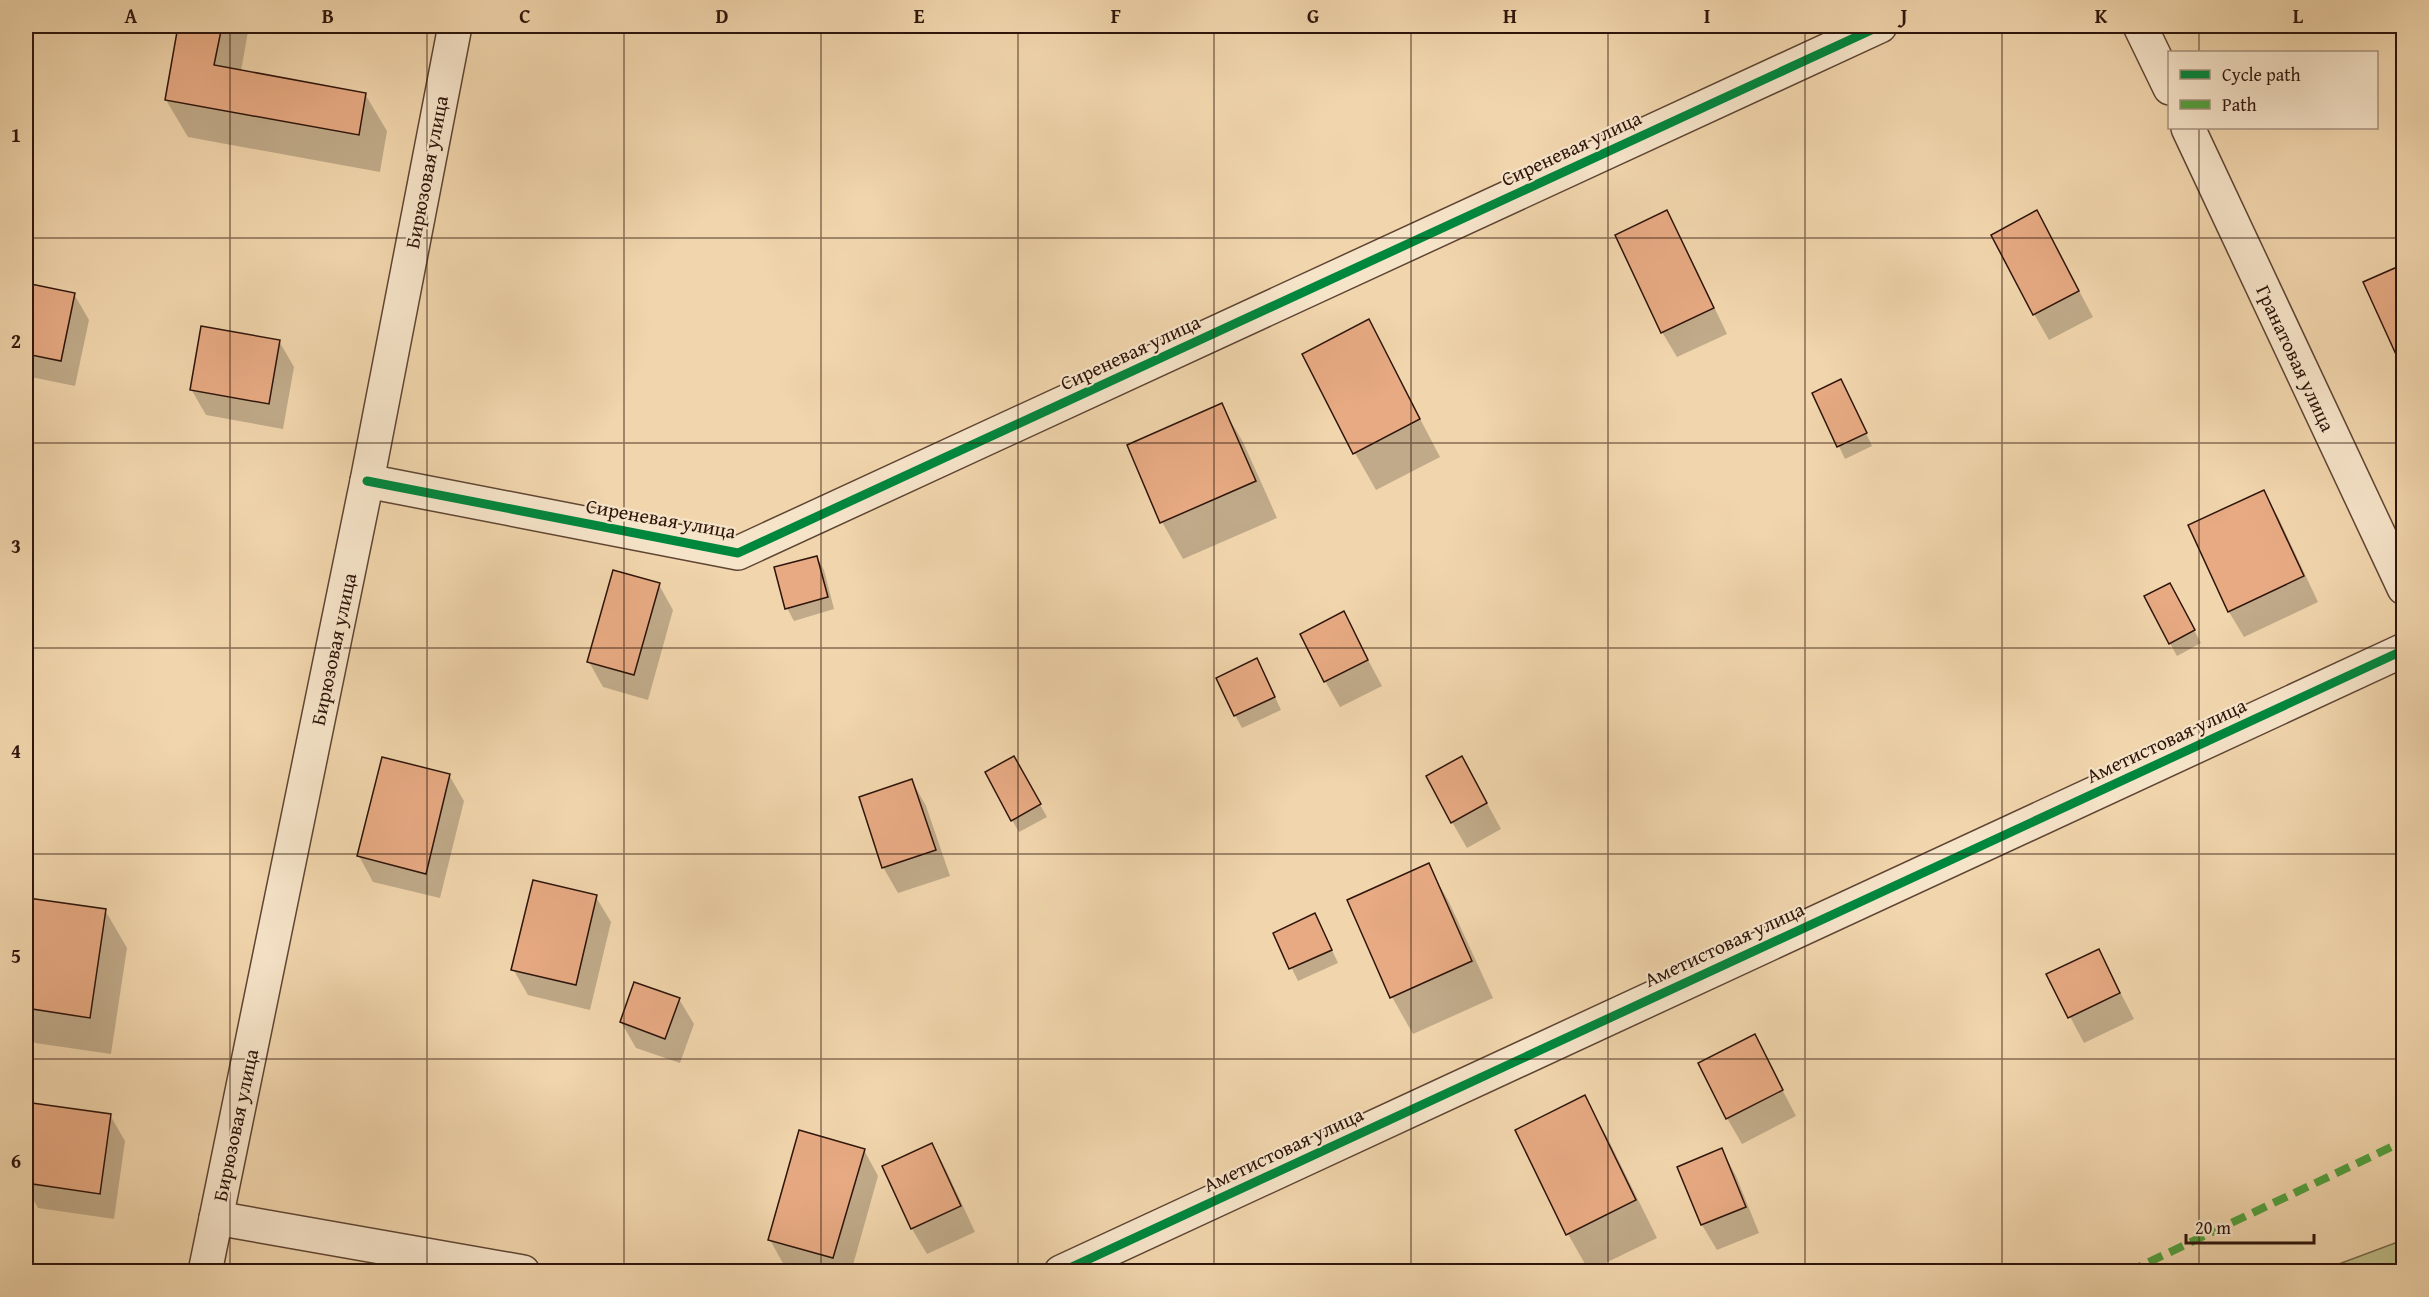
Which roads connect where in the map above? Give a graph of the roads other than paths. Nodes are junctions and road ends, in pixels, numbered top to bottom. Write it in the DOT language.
graph roads {
  1 [pos="455,26"];
  2 [pos="1880,26"];
  3 [pos="2140,26"];
  4 [pos="2168,86"];
  5 [pos="2188,129"];
  6 [pos="367,481"];
  7 [pos="2403,588"];
  8 [pos="2403,650"];
  9 [pos="216,1218"];
  10 [pos="205,1272"];
  11 [pos="523,1272"];
  12 [pos="1061,1272"];
  1 -- 6 [label="street, Бирюзовая улица"];
  2 -- 6 [label="street, Сиреневая улица"];
  3 -- 4 [label="street"];
  5 -- 7 [label="street, Гранатовая улица"];
  6 -- 9 [label="street, Бирюзовая улица"];
  8 -- 12 [label="street, Аметистовая улица"];
  9 -- 10 [label="street, Бирюзовая улица"];
  9 -- 11 [label="street"];
}
